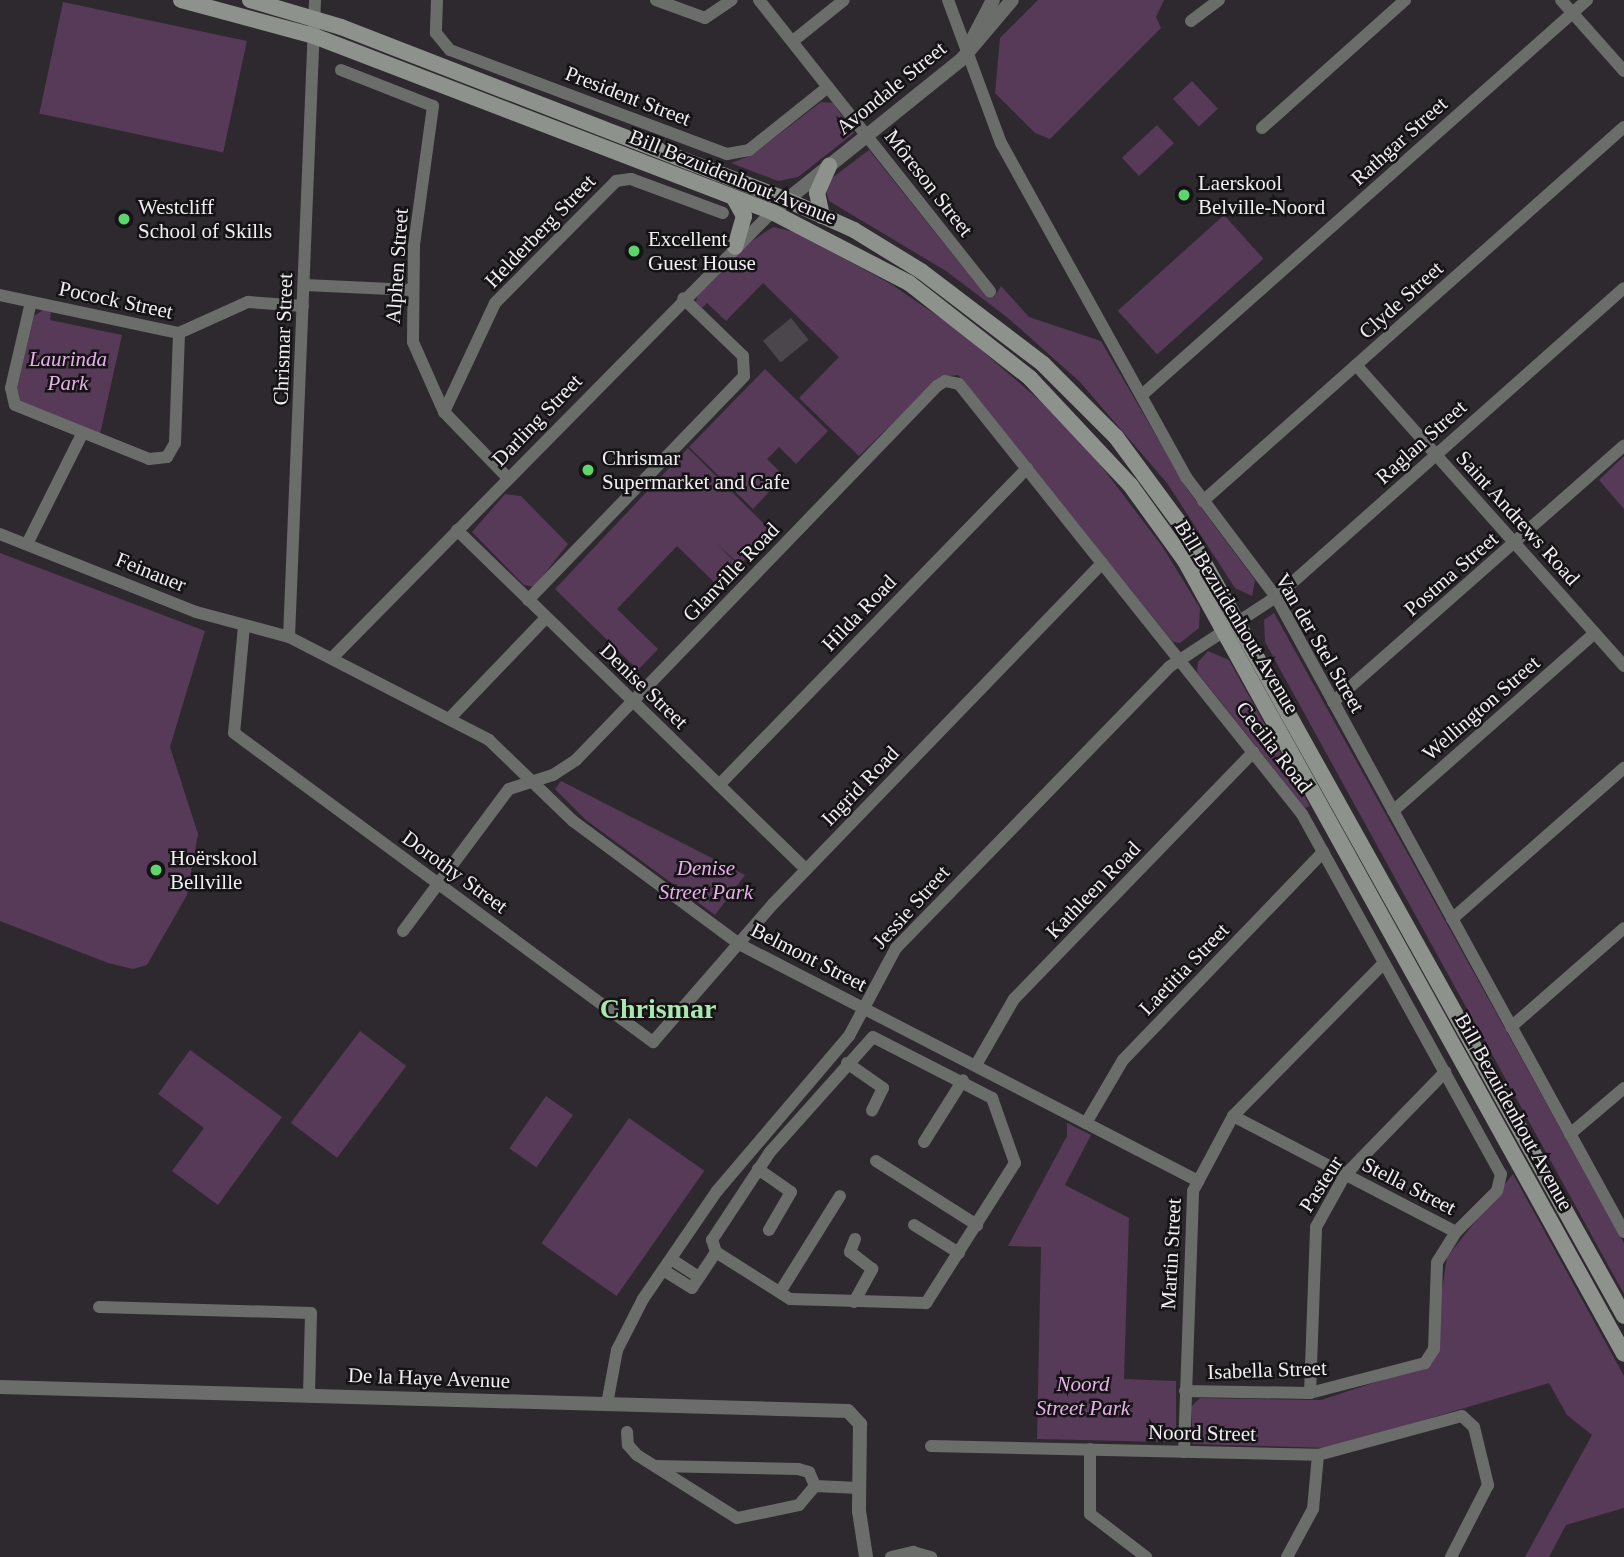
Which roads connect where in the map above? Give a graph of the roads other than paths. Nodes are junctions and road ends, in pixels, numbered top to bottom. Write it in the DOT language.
graph roads {
  1 [pos="181,0"];
  2 [pos="250,0"];
  3 [pos="315,0"];
  4 [pos="437,0"];
  5 [pos="656,0"];
  6 [pos="732,0"];
  7 [pos="759,0"];
  8 [pos="844,0"];
  9 [pos="948,0"];
  10 [pos="993,0"];
  11 [pos="1012,0"];
  12 [pos="1219,0"];
  13 [pos="1405,0"];
  14 [pos="1561,0"];
  15 [pos="1587,0"];
  16 [pos="1573,13"];
  17 [pos="315,19"];
  18 [pos="1191,21"];
  19 [pos="313,36"];
  20 [pos="793,41"];
  21 [pos="965,55"];
  22 [pos="341,70"];
  23 [pos="1624,71"];
  24 [pos="828,87"];
  25 [pos="1624,127"];
  26 [pos="1262,128"];
  27 [pos="868,135"];
  28 [pos="829,166"];
  29 [pos="734,198"];
  30 [pos="787,200"];
  31 [pos="772,212"];
  32 [pos="723,213"];
  33 [pos="821,216"];
  34 [pos="735,247"];
  35 [pos="304,285"];
  36 [pos="1624,288"];
  37 [pos="412,290"];
  38 [pos="990,291"];
  39 [pos="0,295"];
  40 [pos="682,298"];
  41 [pos="31,302"];
  42 [pos="303,306"];
  43 [pos="179,333"];
  44 [pos="1356,365"];
  45 [pos="950,381"];
  46 [pos="1142,396"];
  47 [pos="444,412"];
  48 [pos="82,434"];
  49 [pos="1624,445"];
  50 [pos="1436,455"];
  51 [pos="1027,468"];
  52 [pos="508,478"];
  53 [pos="1203,501"];
  54 [pos="457,530"];
  55 [pos="0,534"];
  56 [pos="1515,543"];
  57 [pos="27,544"];
  58 [pos="1102,563"];
  59 [pos="1276,597"];
  60 [pos="528,600"];
  61 [pos="547,618"];
  62 [pos="1240,621"];
  63 [pos="244,625"];
  64 [pos="1226,630"];
  65 [pos="1595,634"];
  66 [pos="289,637"];
  67 [pos="332,658"];
  68 [pos="1179,659"];
  69 [pos="1624,666"];
  70 [pos="632,701"];
  71 [pos="1333,702"];
  72 [pos="449,719"];
  73 [pos="1253,752"];
  74 [pos="1624,768"];
  75 [pos="533,779"];
  76 [pos="719,785"];
  77 [pos="1393,811"];
  78 [pos="1323,852"];
  79 [pos="806,869"];
  80 [pos="438,883"];
  81 [pos="1452,919"];
  82 [pos="1624,928"];
  83 [pos="403,931"];
  84 [pos="739,944"];
  85 [pos="1384,963"];
  86 [pos="865,1007"];
  87 [pos="1511,1027"];
  88 [pos="653,1042"];
  89 [pos="847,1063"];
  90 [pos="975,1065"];
  91 [pos="1445,1072"];
  92 [pos="963,1080"];
  93 [pos="1624,1087"];
  94 [pos="872,1111"];
  95 [pos="1233,1116"];
  96 [pos="1086,1123"];
  97 [pos="1570,1135"];
  98 [pos="924,1142"];
  99 [pos="876,1161"];
  100 [pos="758,1169"];
  101 [pos="1345,1175"];
  102 [pos="1198,1181"];
  103 [pos="841,1196"];
  104 [pos="914,1225"];
  105 [pos="976,1225"];
  106 [pos="769,1230"];
  107 [pos="1455,1232"];
  108 [pos="1624,1233"];
  109 [pos="856,1239"];
  110 [pos="716,1252"];
  111 [pos="959,1253"];
  112 [pos="675,1270"];
  113 [pos="780,1292"];
  114 [pos="854,1302"];
  115 [pos="99,1307"];
  116 [pos="1624,1316"];
  117 [pos="1622,1347"];
  118 [pos="0,1387"];
  119 [pos="1185,1391"];
  120 [pos="1310,1393"];
  121 [pos="309,1396"];
  122 [pos="607,1404"];
  123 [pos="628,1432"];
  124 [pos="931,1446"];
  125 [pos="1090,1449"];
  126 [pos="1184,1452"];
  127 [pos="1318,1455"];
  128 [pos="655,1466"];
  129 [pos="815,1486"];
  130 [pos="859,1488"];
  131 [pos="866,1557"];
  132 [pos="891,1557"];
  133 [pos="931,1557"];
  134 [pos="1146,1557"];
  135 [pos="1287,1557"];
  136 [pos="1451,1557"];
  1 -- 19 [label="main road, Bill Bezuidenhout Avenue"];
  2 -- 17 [label="main road, Bill Bezuidenhout Avenue"];
  3 -- 17 [label="street, Chrismar Street"];
  4 -- 24 [label="street, President Street"];
  5 -- 6 [label="street"];
  7 -- 20 [label="street, Môreson Street"];
  8 -- 20 [label="street"];
  9 -- 21 [label="street, Van der Stel Street"];
  10 -- 21 [label="street"];
  11 -- 21 [label="street, Avondale Street"];
  12 -- 18 [label="street"];
  13 -- 26 [label="street"];
  14 -- 16 [label="street"];
  15 -- 16 [label="street, Rathgar Street"];
  16 -- 23 [label="street"];
  16 -- 46 [label="street, Rathgar Street"];
  17 -- 19 [label="street, Chrismar Street"];
  17 -- 30 [label="main road, Bill Bezuidenhout Avenue"];
  19 -- 29 [label="main road, Bill Bezuidenhout Avenue"];
  19 -- 35 [label="street, Chrismar Street"];
  20 -- 24 [label="street, Môreson Street"];
  21 -- 27 [label="street, Avondale Street"];
  21 -- 46 [label="street, Van der Stel Street"];
  22 -- 37 [label="street, Alphen Street"];
  24 -- 27 [label="street, Môreson Street"];
  25 -- 44 [label="street, Clyde Street"];
  27 -- 28 [label="street, Avondale Street"];
  27 -- 38 [label="street, Môreson Street"];
  28 -- 30 [label="street, Avondale Street"];
  28 -- 33 [label="main road"];
  29 -- 31 [label="main road, Bill Bezuidenhout Avenue"];
  29 -- 34 [label="main road"];
  30 -- 31 [label="street, Avondale Street"];
  30 -- 33 [label="main road, Bill Bezuidenhout Avenue"];
  31 -- 34 [label="street, Darling Street"];
  31 -- 64 [label="main road, Bill Bezuidenhout Avenue"];
  32 -- 47 [label="street, Helderberg Street"];
  33 -- 62 [label="main road, Bill Bezuidenhout Avenue"];
  34 -- 40 [label="street, Darling Street"];
  35 -- 37 [label="street"];
  35 -- 42 [label="street, Chrismar Street"];
  36 -- 50 [label="street, Raglan Street"];
  37 -- 47 [label="street, Alphen Street"];
  39 -- 41 [label="street, Pocock Street"];
  40 -- 52 [label="street, Darling Street"];
  40 -- 60 [label="street"];
  41 -- 43 [label="street, Pocock Street"];
  41 -- 48 [label="street"];
  42 -- 43 [label="street, Pocock Street"];
  42 -- 66 [label="street, Chrismar Street"];
  43 -- 48 [label="street"];
  44 -- 50 [label="street, Saint Andrews Road"];
  44 -- 53 [label="street, Clyde Street"];
  45 -- 51 [label="street, Cecilia Road"];
  45 -- 70 [label="street, Glanville Road"];
  46 -- 53 [label="street, Van der Stel Street"];
  47 -- 52 [label="street, Alphen Street"];
  48 -- 57 [label="street"];
  49 -- 56 [label="street, Postma Street"];
  50 -- 56 [label="street, Saint Andrews Road"];
  50 -- 59 [label="street, Raglan Street"];
  51 -- 58 [label="street, Cecilia Road"];
  51 -- 76 [label="street, Hilda Road"];
  52 -- 54 [label="street, Darling Street"];
  53 -- 59 [label="street, Van der Stel Street"];
  54 -- 60 [label="street, Denise Street"];
  54 -- 67 [label="street, Darling Street"];
  55 -- 57 [label="street, Feinauer"];
  56 -- 65 [label="street, Saint Andrews Road"];
  56 -- 71 [label="street, Postma Street"];
  57 -- 63 [label="street, Feinauer"];
  58 -- 68 [label="street, Cecilia Road"];
  58 -- 79 [label="street, Ingrid Road"];
  59 -- 62 [label="street, Raglan Street"];
  59 -- 71 [label="street, Van der Stel Street"];
  60 -- 61 [label="street, Denise Street"];
  61 -- 70 [label="street, Denise Street"];
  61 -- 72 [label="street"];
  62 -- 64 [label="street, Raglan Street"];
  62 -- 116 [label="main road, Bill Bezuidenhout Avenue"];
  63 -- 66 [label="street, Feinauer"];
  63 -- 80 [label="street, Dorothy Street"];
  64 -- 68 [label="street, Jessie Street"];
  64 -- 117 [label="main road, Bill Bezuidenhout Avenue"];
  65 -- 69 [label="street, Saint Andrews Road"];
  65 -- 77 [label="street, Wellington Street"];
  66 -- 67 [label="street, Belmont Street"];
  67 -- 72 [label="street, Belmont Street"];
  68 -- 73 [label="street, Cecilia Road"];
  68 -- 86 [label="street, Jessie Street"];
  70 -- 75 [label="street, Glanville Road"];
  70 -- 76 [label="street, Denise Street"];
  71 -- 77 [label="street, Van der Stel Street"];
  72 -- 75 [label="street, Belmont Street"];
  73 -- 78 [label="street, Cecilia Road"];
  73 -- 90 [label="street, Kathleen Road"];
  74 -- 81 [label="street"];
  75 -- 80 [label="street, Glanville Road"];
  75 -- 84 [label="street, Belmont Street"];
  76 -- 79 [label="street, Denise Street"];
  77 -- 81 [label="street, Van der Stel Street"];
  78 -- 85 [label="street, Cecilia Road"];
  78 -- 96 [label="street, Laetitia Street"];
  79 -- 84 [label="street, Ingrid Road"];
  80 -- 83 [label="street, Glanville Road"];
  80 -- 88 [label="street, Dorothy Street"];
  81 -- 87 [label="street, Van der Stel Street"];
  82 -- 87 [label="street"];
  84 -- 86 [label="street, Belmont Street"];
  84 -- 88 [label="street, Ingrid Road"];
  85 -- 91 [label="street, Cecilia Road"];
  85 -- 95 [label="street, Martin Street"];
  86 -- 90 [label="street, Belmont Street"];
  86 -- 112 [label="street, Jessie Street"];
  87 -- 97 [label="street, Van der Stel Street"];
  89 -- 92 [label="street"];
  89 -- 94 [label="street"];
  89 -- 100 [label="street"];
  90 -- 96 [label="street, Belmont Street"];
  91 -- 101 [label="street, Pasteur"];
  91 -- 107 [label="street, Cecilia Road"];
  92 -- 98 [label="street"];
  92 -- 105 [label="street"];
  93 -- 97 [label="street"];
  95 -- 101 [label="street, Stella Street"];
  95 -- 102 [label="street, Martin Street"];
  96 -- 102 [label="street, Belmont Street"];
  97 -- 108 [label="street, Van der Stel Street"];
  99 -- 105 [label="street"];
  100 -- 106 [label="street"];
  100 -- 110 [label="street"];
  101 -- 107 [label="street, Stella Street"];
  101 -- 120 [label="street, Pasteur"];
  102 -- 119 [label="street, Martin Street"];
  103 -- 113 [label="street"];
  104 -- 111 [label="street"];
  105 -- 111 [label="street"];
  107 -- 120 [label="street, Isabella Street"];
  109 -- 114 [label="street"];
  110 -- 112 [label="street"];
  110 -- 113 [label="street"];
  111 -- 114 [label="street"];
  112 -- 122 [label="street, Jessie Street"];
  113 -- 114 [label="street"];
  115 -- 121 [label="street"];
  118 -- 121 [label="street, De la Haye Avenue"];
  119 -- 120 [label="street, Isabella Street"];
  119 -- 126 [label="street, Martin Street"];
  121 -- 122 [label="street, De la Haye Avenue"];
  122 -- 130 [label="street, De la Haye Avenue"];
  123 -- 128 [label="street"];
  124 -- 125 [label="street, Noord Street"];
  125 -- 126 [label="street, Noord Street"];
  125 -- 134 [label="street"];
  126 -- 127 [label="street, Noord Street"];
  127 -- 135 [label="street"];
  127 -- 136 [label="street, Noord Street"];
  128 -- 129 [label="street"];
  128 -- 129 [label="street"];
  129 -- 130 [label="street"];
  130 -- 131 [label="street"];
  132 -- 133 [label="street"];
}
